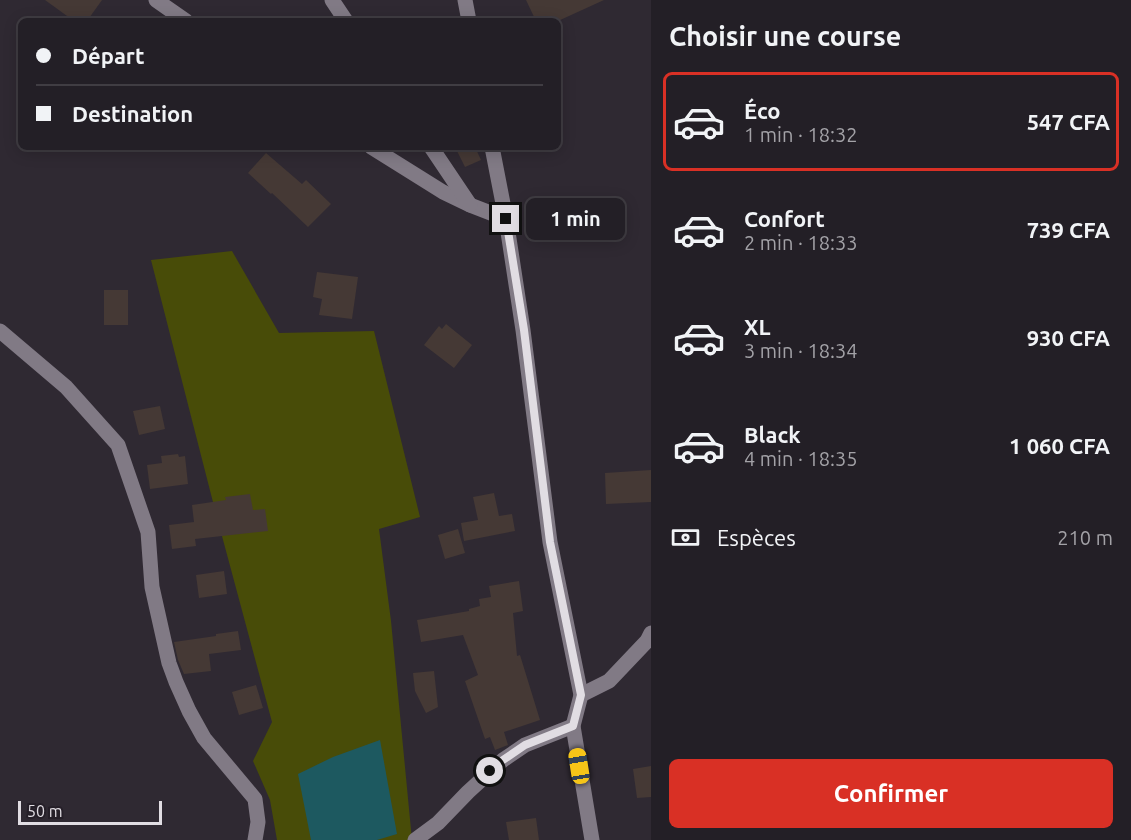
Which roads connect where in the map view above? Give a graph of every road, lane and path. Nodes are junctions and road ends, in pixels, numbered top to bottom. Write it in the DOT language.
graph roads {
  1 [pos="156,0"];
  2 [pos="332,0"];
  3 [pos="465,0"];
  4 [pos="182,18"];
  5 [pos="344,18"];
  6 [pos="468,18"];
  7 [pos="375,150"];
  8 [pos="433,150"];
  9 [pos="493,150"];
  10 [pos="470,205"];
  11 [pos="506,219"];
  12 [pos="0,331"];
  13 [pos="650,639"];
  14 [pos="581,695"];
  15 [pos="573,726"];
  16 [pos="255,840"];
  17 [pos="414,840"];
  18 [pos="592,840"];
  1 -- 4 [label="street"];
  2 -- 5 [label="street"];
  3 -- 6 [label="street"];
  7 -- 10 [label="street"];
  8 -- 10 [label="street"];
  9 -- 11 [label="street"];
  10 -- 11 [label="street"];
  11 -- 14 [label="street"];
  12 -- 16 [label="street"];
  13 -- 14 [label="street"];
  14 -- 15 [label="street"];
  15 -- 17 [label="street"];
  15 -- 18 [label="street"];
}
